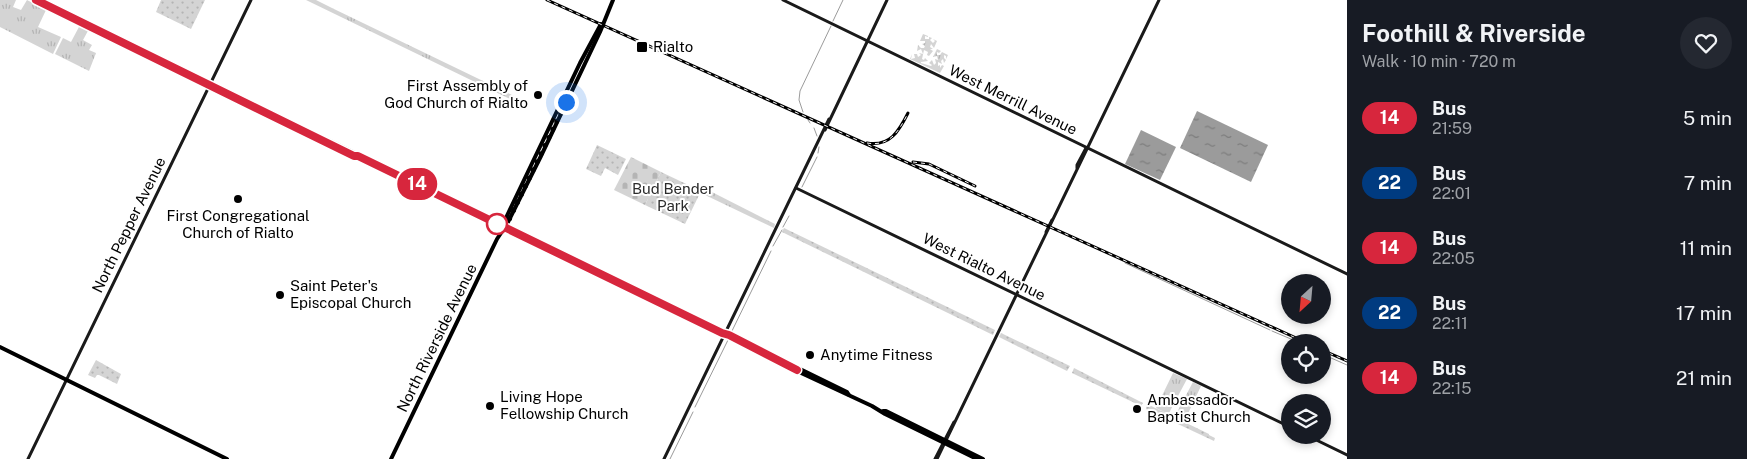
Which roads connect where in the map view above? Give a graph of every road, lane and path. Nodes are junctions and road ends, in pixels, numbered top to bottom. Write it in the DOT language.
graph roads {
  1 [pos="36,0"];
  2 [pos="251,0"];
  3 [pos="613,0"];
  4 [pos="783,0"];
  5 [pos="886,0"];
  6 [pos="1158,0"];
  7 [pos="867,41"];
  8 [pos="210,84"];
  9 [pos="1087,148"];
  10 [pos="796,188"];
  11 [pos="504,227"];
  12 [pos="1347,274"];
  13 [pos="1016,295"];
  14 [pos="725,334"];
  15 [pos="0,347"];
  16 [pos="797,370"];
  17 [pos="66,380"];
  18 [pos="849,395"];
  19 [pos="883,412"];
  20 [pos="888,416"];
  21 [pos="903,419"];
  22 [pos="1281,423"];
  23 [pos="907,425"];
  24 [pos="921,428"];
  25 [pos="196,442"];
  26 [pos="945,442"];
  27 [pos="1324,444"];
  28 [pos="1347,455"];
  29 [pos="28,459"];
  30 [pos="227,459"];
  31 [pos="232,459"];
  32 [pos="391,459"];
  33 [pos="664,459"];
  34 [pos="936,459"];
  35 [pos="977,459"];
  36 [pos="984,459"];
  1 -- 8 [label="main road"];
  2 -- 8 [label="main road, North Pepper Avenue"];
  3 -- 11 [label="main road, North Riverside Avenue"];
  4 -- 7 [label="main road, West Merrill Avenue"];
  5 -- 7 [label="main road"];
  6 -- 9 [label="main road"];
  7 -- 9 [label="main road, West Merrill Avenue"];
  7 -- 10 [label="main road"];
  8 -- 11 [label="main road"];
  8 -- 17 [label="main road, North Pepper Avenue"];
  9 -- 12 [label="main road, West Merrill Avenue"];
  9 -- 13 [label="main road"];
  10 -- 13 [label="main road, West Rialto Avenue"];
  10 -- 14 [label="main road"];
  11 -- 14 [label="main road"];
  11 -- 32 [label="main road, North Riverside Avenue"];
  13 -- 22 [label="main road, West Rialto Avenue"];
  13 -- 26 [label="main road"];
  14 -- 16 [label="main road"];
  14 -- 33 [label="main road"];
  15 -- 17 [label="main road"];
  16 -- 18 [label="main road"];
  16 -- 18 [label="main road"];
  17 -- 25 [label="main road"];
  17 -- 29 [label="main road, North Pepper Avenue"];
  18 -- 19 [label="main road"];
  19 -- 20 [label="main road"];
  19 -- 21 [label="main road"];
  20 -- 21 [label="main road"];
  20 -- 23 [label="main road"];
  21 -- 24 [label="main road"];
  23 -- 24 [label="main road"];
  23 -- 26 [label="main road"];
  24 -- 26 [label="main road"];
  25 -- 30 [label="main road"];
  25 -- 31 [label="main road"];
  26 -- 34 [label="main road"];
  26 -- 35 [label="main road"];
  26 -- 36 [label="main road"];
  27 -- 28 [label="main road"];
}
